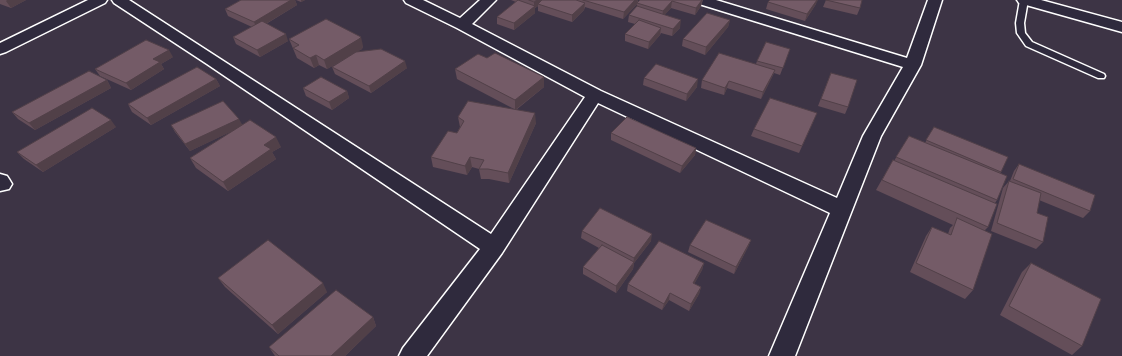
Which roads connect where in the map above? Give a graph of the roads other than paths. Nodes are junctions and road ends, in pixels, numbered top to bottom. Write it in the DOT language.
graph roads {
  1 [pos="100,0"];
  2 [pos="119,0"];
  3 [pos="412,0"];
  4 [pos="489,0"];
  5 [pos="701,0"];
  6 [pos="935,0"];
  7 [pos="1024,0"];
  8 [pos="462,25"];
  9 [pos="1122,27"];
  10 [pos="0,50"];
  11 [pos="913,65"];
  12 [pos="1100,76"];
  13 [pos="595,95"];
  14 [pos="842,209"];
  15 [pos="494,247"];
  16 [pos="412,356"];
  17 [pos="782,356"];
  1 -- 10 [label="street"];
  2 -- 15 [label="street"];
  3 -- 8 [label="street"];
  4 -- 8 [label="street"];
  5 -- 11 [label="street"];
  6 -- 11 [label="street"];
  7 -- 9 [label="street"];
  7 -- 12 [label="lane"];
  8 -- 13 [label="street"];
  11 -- 14 [label="street"];
  13 -- 14 [label="street"];
  13 -- 15 [label="street"];
  14 -- 17 [label="street"];
  15 -- 16 [label="street"];
}
